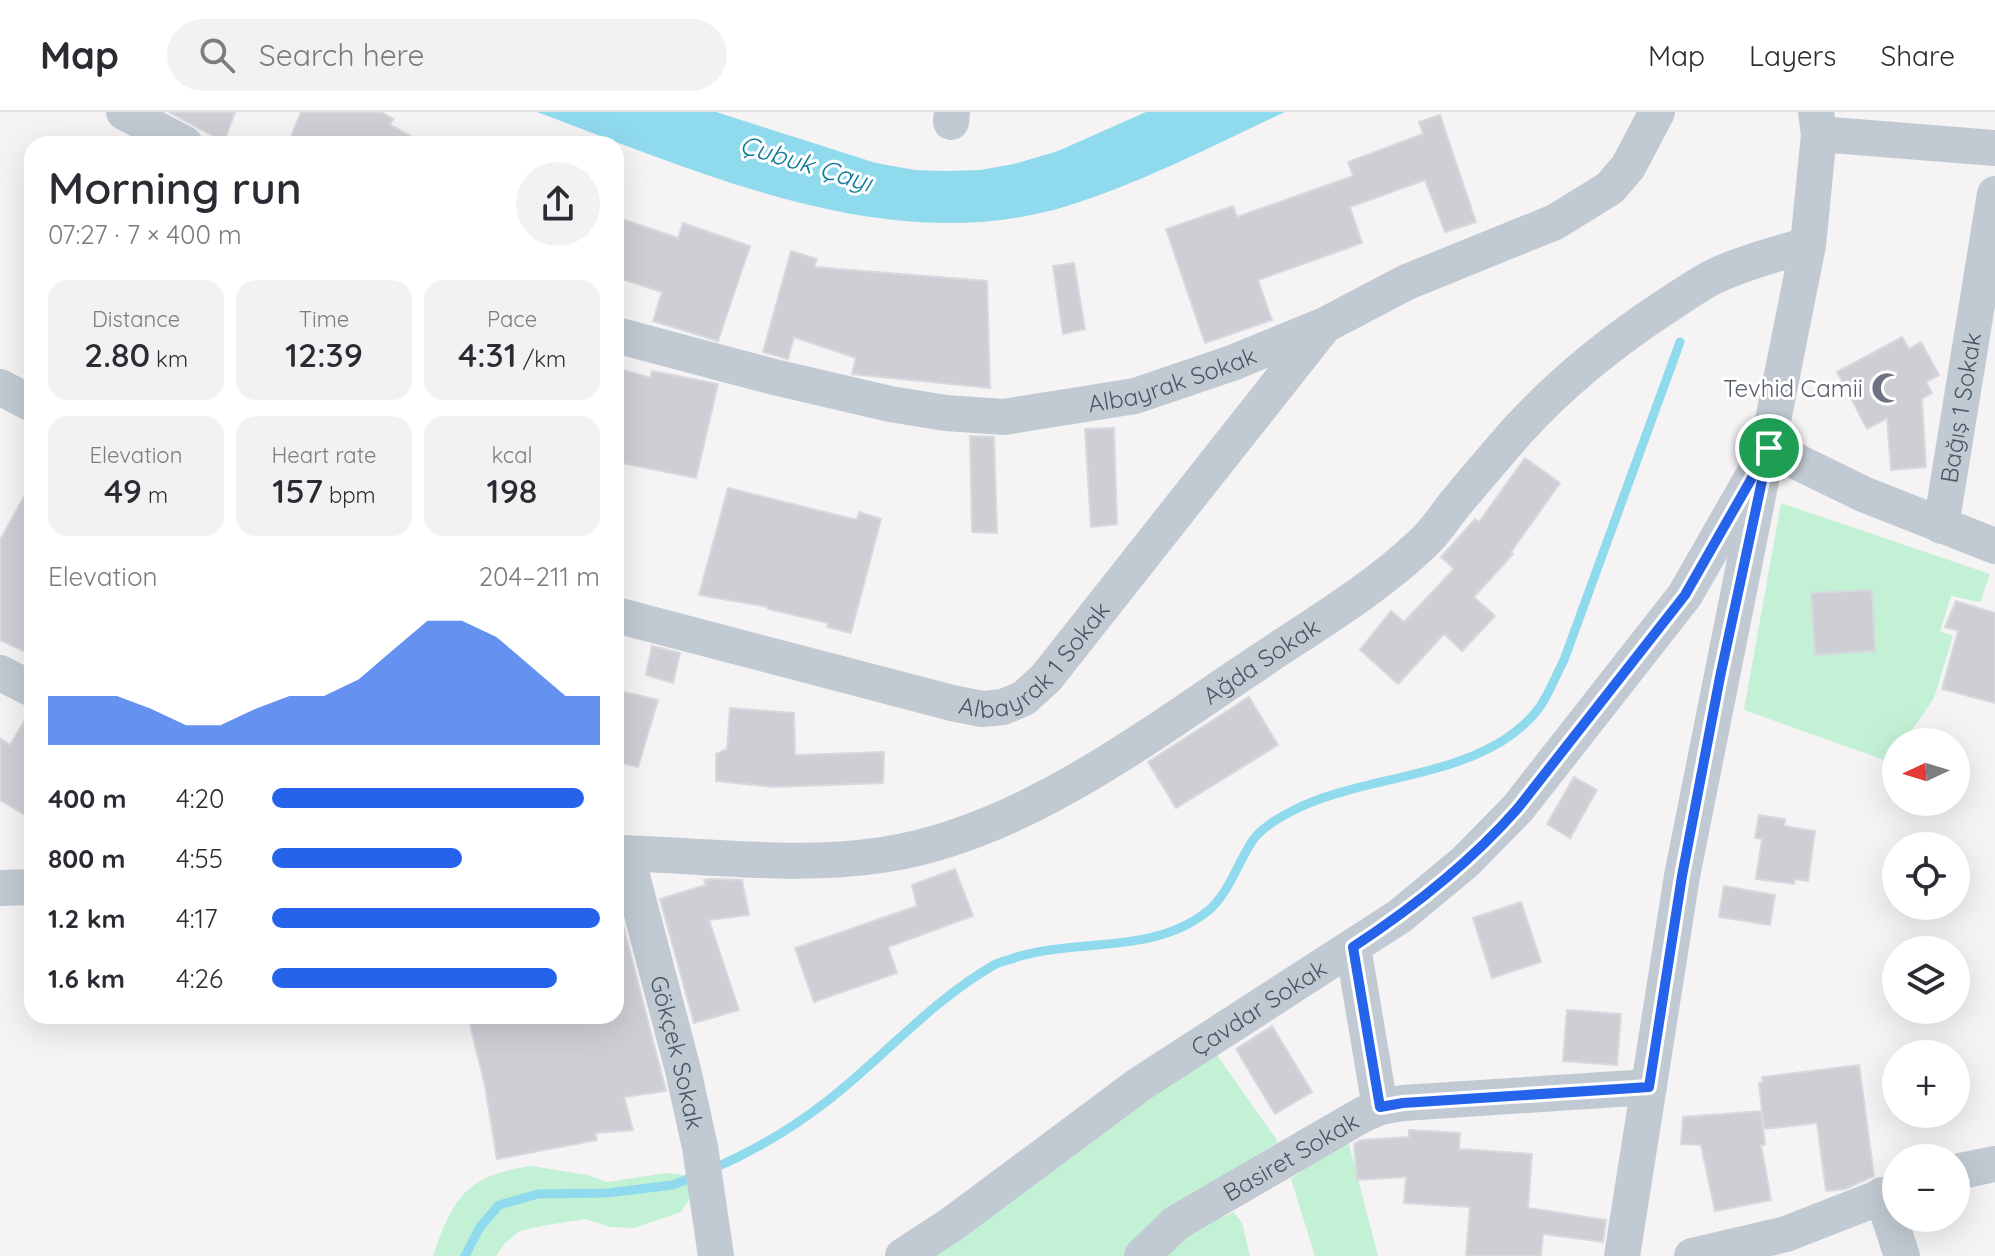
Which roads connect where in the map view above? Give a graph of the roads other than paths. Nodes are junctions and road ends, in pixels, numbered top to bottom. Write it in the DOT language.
graph roads {
  1 [pos="124,112"];
  2 [pos="1657,112"];
  3 [pos="1866,112"];
  4 [pos="1818,123"];
  5 [pos="170,136"];
  6 [pos="1995,148"];
  7 [pos="1995,194"];
  8 [pos="1808,245"];
  9 [pos="1325,325"];
  10 [pos="624,337"];
  11 [pos="0,387"];
  12 [pos="24,400"];
  13 [pos="1769,448"];
  14 [pos="1941,526"];
  15 [pos="1995,546"];
  16 [pos="624,617"];
  17 [pos="0,673"];
  18 [pos="24,685"];
  19 [pos="624,853"];
  20 [pos="624,864"];
  21 [pos="24,887"];
  22 [pos="0,888"];
  23 [pos="1353,947"];
  24 [pos="1649,1087"];
  25 [pos="1380,1107"];
  26 [pos="1995,1164"];
  27 [pos="1970,1169"];
  28 [pos="1882,1196"];
  29 [pos="1897,1232"];
  30 [pos="714,1244"];
  31 [pos="903,1256"];
  32 [pos="1142,1256"];
  33 [pos="1622,1256"];
  34 [pos="1692,1256"];
  35 [pos="1902,1256"];
  1 -- 5 [label="street"];
  2 -- 9 [label="street, Albayrak Sokak"];
  3 -- 4 [label="street"];
  4 -- 6 [label="street"];
  4 -- 8 [label="street"];
  7 -- 14 [label="street, Bağış 1 Sokak"];
  8 -- 13 [label="street"];
  8 -- 19 [label="street, Ağda Sokak"];
  9 -- 10 [label="street, Albayrak Sokak"];
  9 -- 16 [label="street, Albayrak 1 Sokak"];
  11 -- 12 [label="street"];
  13 -- 14 [label="street"];
  13 -- 23 [label="street, Çavdar Sokak"];
  13 -- 24 [label="street"];
  14 -- 15 [label="street"];
  17 -- 18 [label="street"];
  20 -- 30 [label="street, Gökçek Sokak"];
  21 -- 22 [label="street"];
  23 -- 25 [label="street"];
  23 -- 31 [label="street, Çavdar Sokak"];
  24 -- 25 [label="street, Basiret Sokak"];
  24 -- 33 [label="street"];
  25 -- 32 [label="street, Basiret Sokak"];
  26 -- 27 [label="street"];
  28 -- 34 [label="street"];
  29 -- 35 [label="street"];
}
